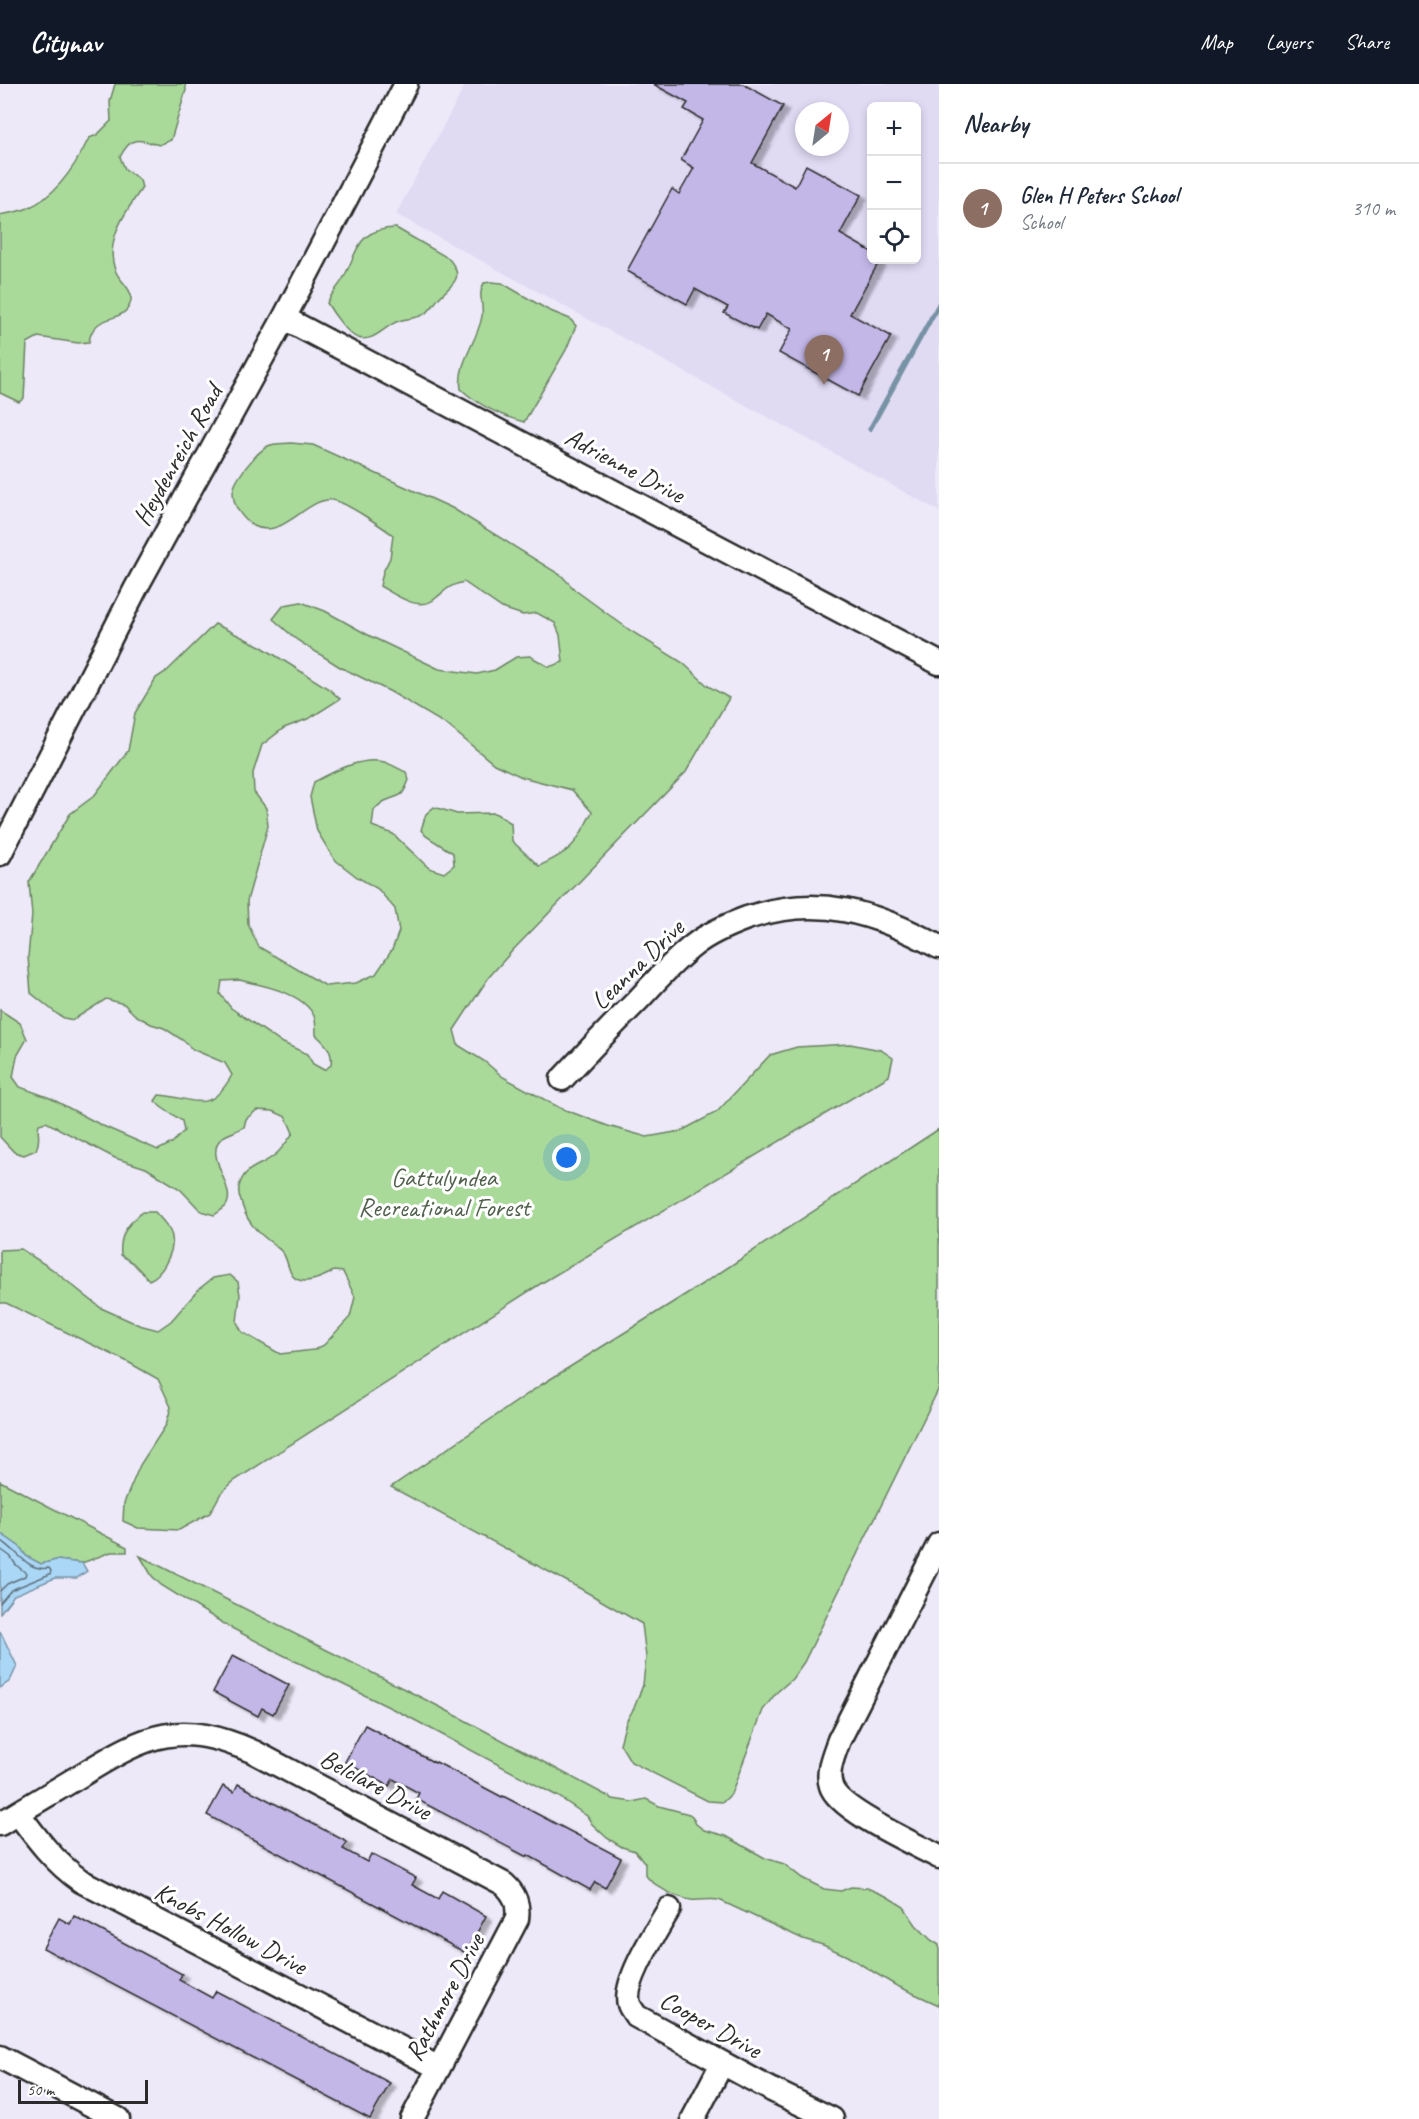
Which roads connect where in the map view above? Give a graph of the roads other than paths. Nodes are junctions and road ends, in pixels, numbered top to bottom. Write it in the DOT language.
graph roads {
  1 [pos="406,84"];
  2 [pos="284,318"];
  3 [pos="939,663"];
  4 [pos="0,854"];
  5 [pos="939,947"];
  6 [pos="561,1079"];
  7 [pos="939,1544"];
  8 [pos="9,1818"];
  9 [pos="939,1857"];
  10 [pos="516,1900"];
  11 [pos="669,1909"];
  12 [pos="0,2057"];
  13 [pos="720,2062"];
  14 [pos="438,2068"];
  15 [pos="118,2119"];
  16 [pos="412,2119"];
  17 [pos="693,2119"];
  18 [pos="832,2119"];
  1 -- 2 [label="street, Heydenreich Road"];
  2 -- 3 [label="street, Adrienne Drive"];
  2 -- 4 [label="street, Heydenreich Road"];
  5 -- 6 [label="street, Leanna Drive"];
  7 -- 9 [label="street"];
  8 -- 10 [label="street, Belclare Drive"];
  8 -- 14 [label="street, Knobs Hollow Drive"];
  10 -- 14 [label="street, Rathmore Drive"];
  11 -- 13 [label="street, Cooper Drive"];
  12 -- 15 [label="street"];
  13 -- 17 [label="street"];
  13 -- 18 [label="street, Cooper Drive"];
  14 -- 16 [label="street, Rathmore Drive"];
}
